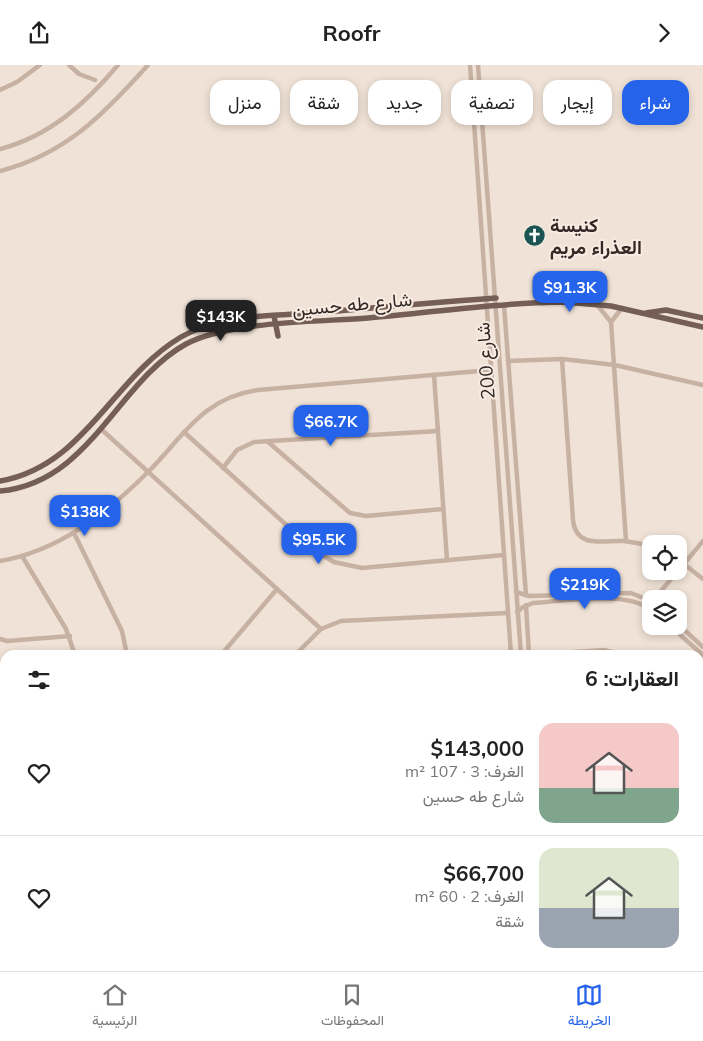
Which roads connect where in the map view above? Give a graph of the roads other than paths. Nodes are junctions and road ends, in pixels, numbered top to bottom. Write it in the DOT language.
graph roads {
  1 [pos="40,65"];
  2 [pos="69,65"];
  3 [pos="118,65"];
  4 [pos="148,65"];
  5 [pos="470,65"];
  6 [pos="478,65"];
  7 [pos="95,80"];
  8 [pos="0,90"];
  9 [pos="0,149"];
  10 [pos="0,171"];
  11 [pos="486,299"];
  12 [pos="496,299"];
  13 [pos="595,304"];
  14 [pos="504,306"];
  15 [pos="487,307"];
  16 [pos="496,307"];
  17 [pos="622,308"];
  18 [pos="644,313"];
  19 [pos="274,316"];
  20 [pos="703,318"];
  21 [pos="611,322"];
  22 [pos="276,325"];
  23 [pos="703,327"];
  24 [pos="278,336"];
  25 [pos="562,359"];
  26 [pos="508,361"];
  27 [pos="615,365"];
  28 [pos="491,370"];
  29 [pos="434,375"];
  30 [pos="703,385"];
  31 [pos="101,429"];
  32 [pos="438,431"];
  33 [pos="184,432"];
  34 [pos="267,441"];
  35 [pos="223,468"];
  36 [pos="148,472"];
  37 [pos="0,481"];
  38 [pos="0,491"];
  39 [pos="443,509"];
  40 [pos="74,533"];
  41 [pos="626,541"];
  42 [pos="703,541"];
  43 [pos="642,545"];
  44 [pos="504,555"];
  45 [pos="22,556"];
  46 [pos="446,560"];
  47 [pos="687,560"];
  48 [pos="0,561"];
  49 [pos="687,566"];
  50 [pos="703,579"];
  51 [pos="670,580"];
  52 [pos="277,589"];
  53 [pos="662,590"];
  54 [pos="516,592"];
  55 [pos="526,595"];
  56 [pos="642,597"];
  57 [pos="642,603"];
  58 [pos="526,605"];
  59 [pos="518,612"];
  60 [pos="508,613"];
  61 [pos="321,629"];
  62 [pos="687,632"];
  63 [pos="680,635"];
  64 [pos="70,636"];
  65 [pos="0,639"];
  66 [pos="703,647"];
  67 [pos="74,650"];
  68 [pos="126,650"];
  69 [pos="224,650"];
  70 [pos="300,650"];
  71 [pos="512,650"];
  72 [pos="520,650"];
  73 [pos="530,650"];
  74 [pos="697,650"];
  1 -- 8 [label="street"];
  2 -- 7 [label="street"];
  3 -- 9 [label="street"];
  4 -- 10 [label="street"];
  5 -- 11 [label="street, شارع 200"];
  6 -- 12 [label="street, شارع 200"];
  11 -- 12 [label="main road, شارع طه حسين"];
  11 -- 15 [label="street, شارع 200"];
  11 -- 19 [label="main road, شارع طه حسين"];
  12 -- 16 [label="street, شارع 200"];
  13 -- 14 [label="main road, شارع طه حسين"];
  13 -- 17 [label="main road, شارع طه حسين"];
  13 -- 21 [label="street"];
  14 -- 16 [label="main road, شارع طه حسين"];
  14 -- 26 [label="street"];
  15 -- 16 [label="main road, شارع طه حسين"];
  15 -- 22 [label="main road, شارع طه حسين"];
  15 -- 28 [label="street, شارع 200"];
  16 -- 54 [label="street, شارع 200"];
  17 -- 18 [label="main road, شارع طه حسين"];
  17 -- 21 [label="street"];
  18 -- 20 [label="main road"];
  18 -- 23 [label="main road, شارع طه حسين"];
  19 -- 22 [label="main road"];
  19 -- 37 [label="main road, شارع طه حسين"];
  21 -- 27 [label="street"];
  22 -- 24 [label="main road"];
  22 -- 31 [label="main road, شارع طه حسين"];
  25 -- 26 [label="street"];
  25 -- 27 [label="street"];
  25 -- 41 [label="street"];
  26 -- 55 [label="street"];
  27 -- 30 [label="street"];
  27 -- 41 [label="street"];
  28 -- 29 [label="street"];
  28 -- 44 [label="street, شارع 200"];
  29 -- 32 [label="street"];
  29 -- 33 [label="street"];
  31 -- 36 [label="street"];
  31 -- 38 [label="main road, شارع طه حسين"];
  32 -- 34 [label="street"];
  32 -- 39 [label="street"];
  33 -- 35 [label="street"];
  33 -- 36 [label="street"];
  34 -- 35 [label="street"];
  34 -- 39 [label="street"];
  35 -- 46 [label="street"];
  36 -- 40 [label="street"];
  36 -- 52 [label="street"];
  39 -- 46 [label="street"];
  40 -- 45 [label="street"];
  40 -- 68 [label="street"];
  41 -- 43 [label="street"];
  42 -- 47 [label="street"];
  44 -- 46 [label="street"];
  44 -- 60 [label="street, شارع 200"];
  45 -- 48 [label="street"];
  45 -- 64 [label="street"];
  49 -- 50 [label="street"];
  51 -- 53 [label="street"];
  52 -- 61 [label="street"];
  52 -- 69 [label="street"];
  54 -- 55 [label="street"];
  54 -- 59 [label="street, شارع 200"];
  55 -- 56 [label="street"];
  57 -- 58 [label="street"];
  58 -- 59 [label="street"];
  58 -- 73 [label="street"];
  59 -- 72 [label="street, شارع 200"];
  60 -- 61 [label="street"];
  60 -- 71 [label="street, شارع 200"];
  61 -- 70 [label="street"];
  62 -- 66 [label="street"];
  63 -- 74 [label="street"];
  64 -- 65 [label="street"];
  64 -- 67 [label="street"];
}
